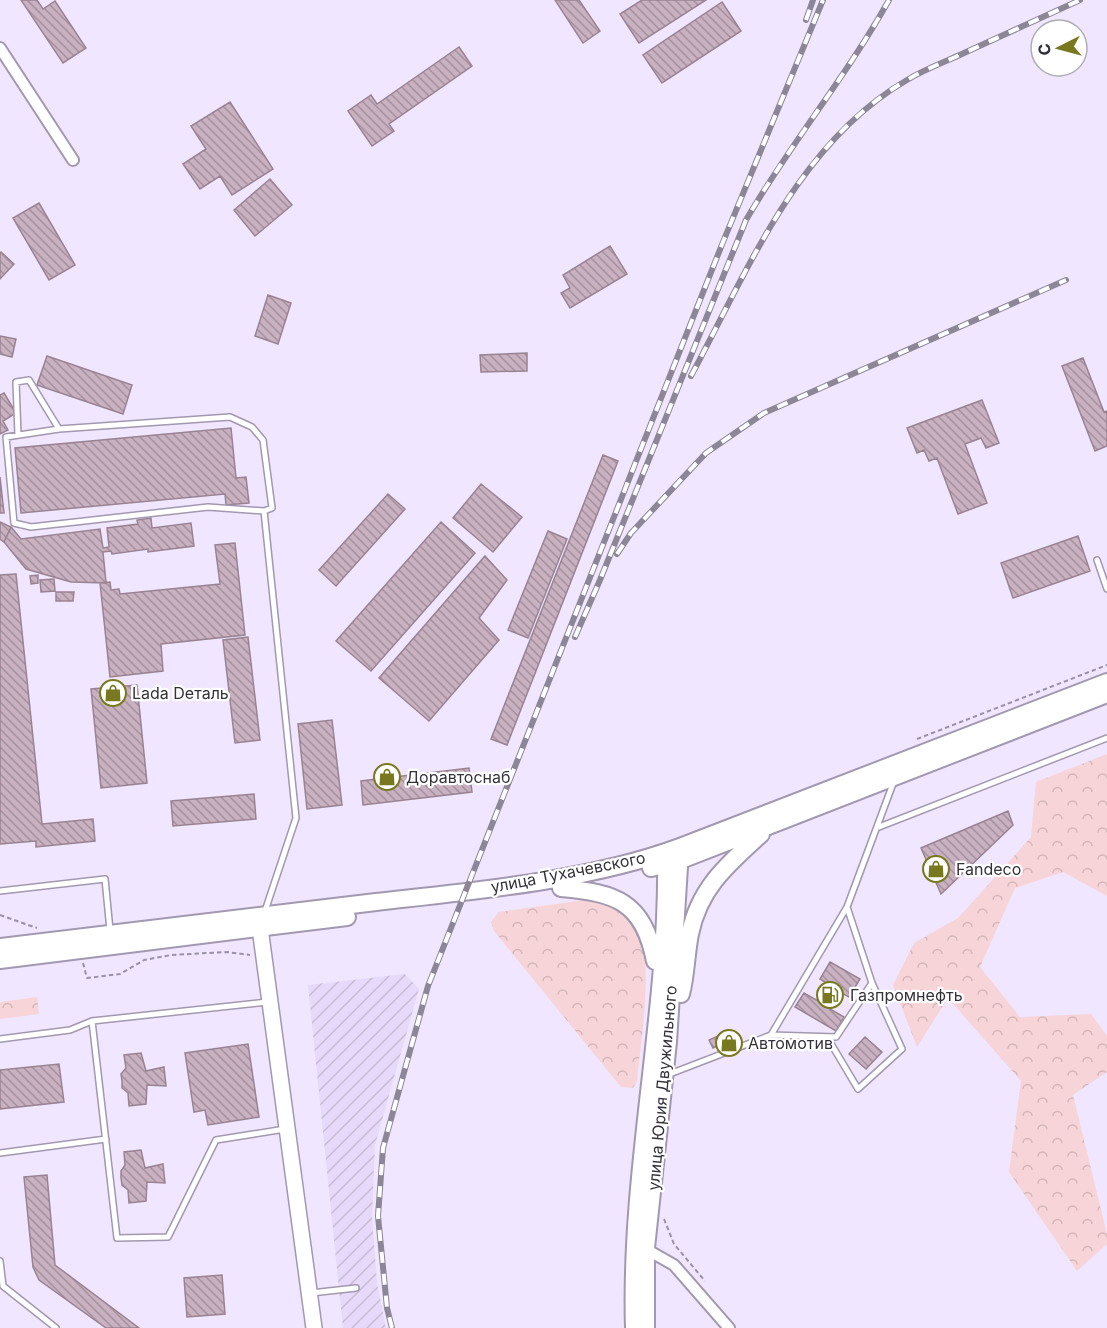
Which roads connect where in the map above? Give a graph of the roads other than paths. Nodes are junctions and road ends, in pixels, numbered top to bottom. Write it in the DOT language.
graph roads {
  1 [pos="0,48"];
  2 [pos="73,160"];
  3 [pos="59,429"];
  4 [pos="18,435"];
  5 [pos="264,511"];
  6 [pos="1097,560"];
  7 [pos="1107,588"];
  8 [pos="1107,682"];
  9 [pos="1107,694"];
  10 [pos="1107,738"];
  11 [pos="895,779"];
  12 [pos="771,826"];
  13 [pos="879,827"];
  14 [pos="673,856"];
  15 [pos="561,888"];
  16 [pos="0,891"];
  17 [pos="847,907"];
  18 [pos="262,922"];
  19 [pos="111,940"];
  20 [pos="0,947"];
  21 [pos="0,960"];
  22 [pos="659,983"];
  23 [pos="872,983"];
  24 [pos="270,1002"];
  25 [pos="92,1021"];
  26 [pos="771,1035"];
  27 [pos="827,1037"];
  28 [pos="0,1039"];
  29 [pos="668,1042"];
  30 [pos="665,1076"];
  31 [pos="287,1128"];
  32 [pos="106,1139"];
  33 [pos="0,1153"];
  34 [pos="640,1247"];
  35 [pos="0,1264"];
  36 [pos="356,1288"];
  37 [pos="310,1293"];
  38 [pos="56,1328"];
  39 [pos="314,1328"];
  40 [pos="634,1328"];
  41 [pos="646,1328"];
  42 [pos="729,1328"];
  1 -- 2 [label="street"];
  3 -- 4 [label="lane"];
  3 -- 4 [label="lane"];
  3 -- 5 [label="lane"];
  4 -- 5 [label="lane"];
  5 -- 18 [label="lane"];
  6 -- 7 [label="lane"];
  8 -- 14 [label="main road, улица Тухачевского"];
  9 -- 11 [label="main road, улица Тухачевского"];
  10 -- 13 [label="lane"];
  11 -- 12 [label="main road, улица Тухачевского"];
  11 -- 13 [label="lane"];
  12 -- 14 [label="main road, улица Тухачевского"];
  12 -- 29 [label="main road"];
  13 -- 17 [label="lane"];
  14 -- 15 [label="main road, улица Тухачевского"];
  14 -- 18 [label="main road, улица Тухачевского"];
  14 -- 22 [label="main road, улица Юрия Двужильного"];
  14 -- 29 [label="main road, улица Юрия Двужильного"];
  15 -- 18 [label="main road, улица Тухачевского"];
  15 -- 22 [label="main road"];
  16 -- 19 [label="lane"];
  17 -- 23 [label="lane"];
  17 -- 26 [label="lane"];
  18 -- 19 [label="main road, улица Тухачевского"];
  18 -- 24 [label="street"];
  19 -- 20 [label="main road, улица Тухачевского"];
  19 -- 21 [label="main road, улица Тухачевского"];
  22 -- 34 [label="main road, улица Юрия Двужильного"];
  23 -- 27 [label="lane"];
  23 -- 27 [label="lane"];
  24 -- 25 [label="lane"];
  24 -- 31 [label="street"];
  25 -- 28 [label="lane"];
  25 -- 32 [label="lane"];
  26 -- 27 [label="lane"];
  26 -- 30 [label="lane"];
  29 -- 30 [label="main road, улица Юрия Двужильного"];
  30 -- 34 [label="main road, улица Юрия Двужильного"];
  31 -- 32 [label="lane"];
  31 -- 37 [label="street"];
  32 -- 33 [label="lane"];
  34 -- 40 [label="main road, улица Юрия Двужильного"];
  34 -- 41 [label="main road, улица Юрия Двужильного"];
  34 -- 42 [label="street"];
  35 -- 38 [label="lane"];
  36 -- 37 [label="lane"];
  37 -- 39 [label="street"];
}
